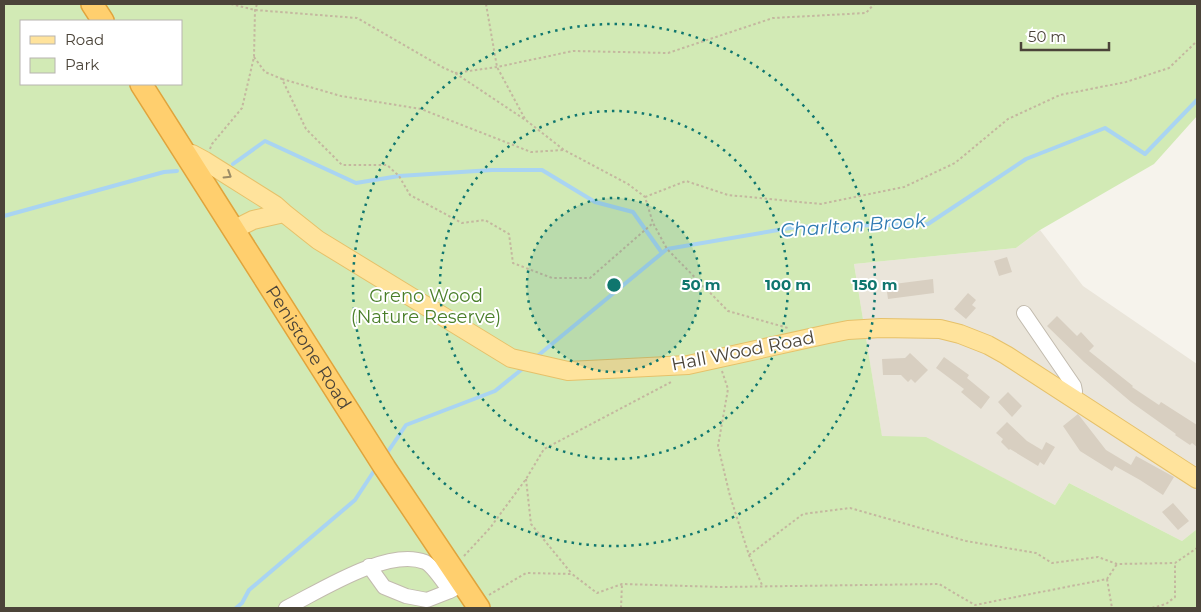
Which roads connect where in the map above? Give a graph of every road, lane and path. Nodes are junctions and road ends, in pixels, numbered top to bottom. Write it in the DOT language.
graph roads {
  1 [pos="92,4"];
  2 [pos="231,4"];
  3 [pos="257,4"];
  4 [pos="486,4"];
  5 [pos="874,4"];
  6 [pos="255,10"];
  7 [pos="102,20"];
  8 [pos="1197,41"];
  9 [pos="254,57"];
  10 [pos="497,68"];
  11 [pos="456,72"];
  12 [pos="282,79"];
  13 [pos="143,85"];
  14 [pos="526,121"];
  15 [pos="564,150"];
  16 [pos="185,154"];
  17 [pos="205,161"];
  18 [pos="645,197"];
  19 [pos="284,214"];
  20 [pos="653,223"];
  21 [pos="233,230"];
  22 [pos="1024,313"];
  23 [pos="808,338"];
  24 [pos="718,360"];
  25 [pos="688,365"];
  26 [pos="1073,398"];
  27 [pos="1197,478"];
  28 [pos="526,479"];
  29 [pos="1197,548"];
  30 [pos="749,555"];
  31 [pos="1175,563"];
  32 [pos="1117,564"];
  33 [pos="369,566"];
  34 [pos="572,574"];
  35 [pos="1108,579"];
  36 [pos="455,581"];
  37 [pos="622,584"];
  38 [pos="762,586"];
  39 [pos="478,605"];
  40 [pos="286,608"];
  41 [pos="620,608"];
  42 [pos="1112,608"];
  43 [pos="1152,608"];
  1 -- 7 [label="highway"];
  2 -- 6 [label="path"];
  3 -- 6 [label="path"];
  4 -- 10 [label="path"];
  5 -- 10 [label="path"];
  6 -- 9 [label="path"];
  6 -- 11 [label="path"];
  8 -- 18 [label="path"];
  9 -- 12 [label="path"];
  9 -- 17 [label="path"];
  10 -- 11 [label="path"];
  10 -- 14 [label="path"];
  11 -- 14 [label="path"];
  12 -- 15 [label="path"];
  12 -- 20 [label="path"];
  13 -- 16 [label="highway, Penistone Road"];
  14 -- 15 [label="path"];
  15 -- 18 [label="path"];
  16 -- 17 [label="main road, Hall Wood Road"];
  16 -- 21 [label="highway, Penistone Road"];
  17 -- 19 [label="main road, Hall Wood Road, one-way"];
  18 -- 20 [label="path"];
  19 -- 21 [label="main road"];
  19 -- 25 [label="main road, Hall Wood Road"];
  20 -- 23 [label="path"];
  21 -- 36 [label="highway, Penistone Road"];
  22 -- 26 [label="lane"];
  23 -- 24 [label="main road, Hall Wood Road"];
  23 -- 26 [label="main road, Hall Wood Road"];
  24 -- 25 [label="main road, Hall Wood Road"];
  24 -- 30 [label="path"];
  25 -- 28 [label="path"];
  26 -- 27 [label="main road, Hall Wood Road"];
  28 -- 34 [label="path"];
  28 -- 36 [label="path"];
  29 -- 31 [label="path"];
  30 -- 32 [label="path"];
  30 -- 38 [label="path"];
  31 -- 32 [label="path"];
  31 -- 43 [label="path"];
  32 -- 35 [label="path"];
  33 -- 36 [label="lane"];
  33 -- 36 [label="lane"];
  33 -- 40 [label="lane"];
  34 -- 37 [label="path"];
  34 -- 39 [label="path"];
  35 -- 38 [label="path"];
  35 -- 42 [label="path"];
  36 -- 39 [label="highway, Penistone Road"];
  37 -- 38 [label="path"];
  37 -- 41 [label="path"];
}
